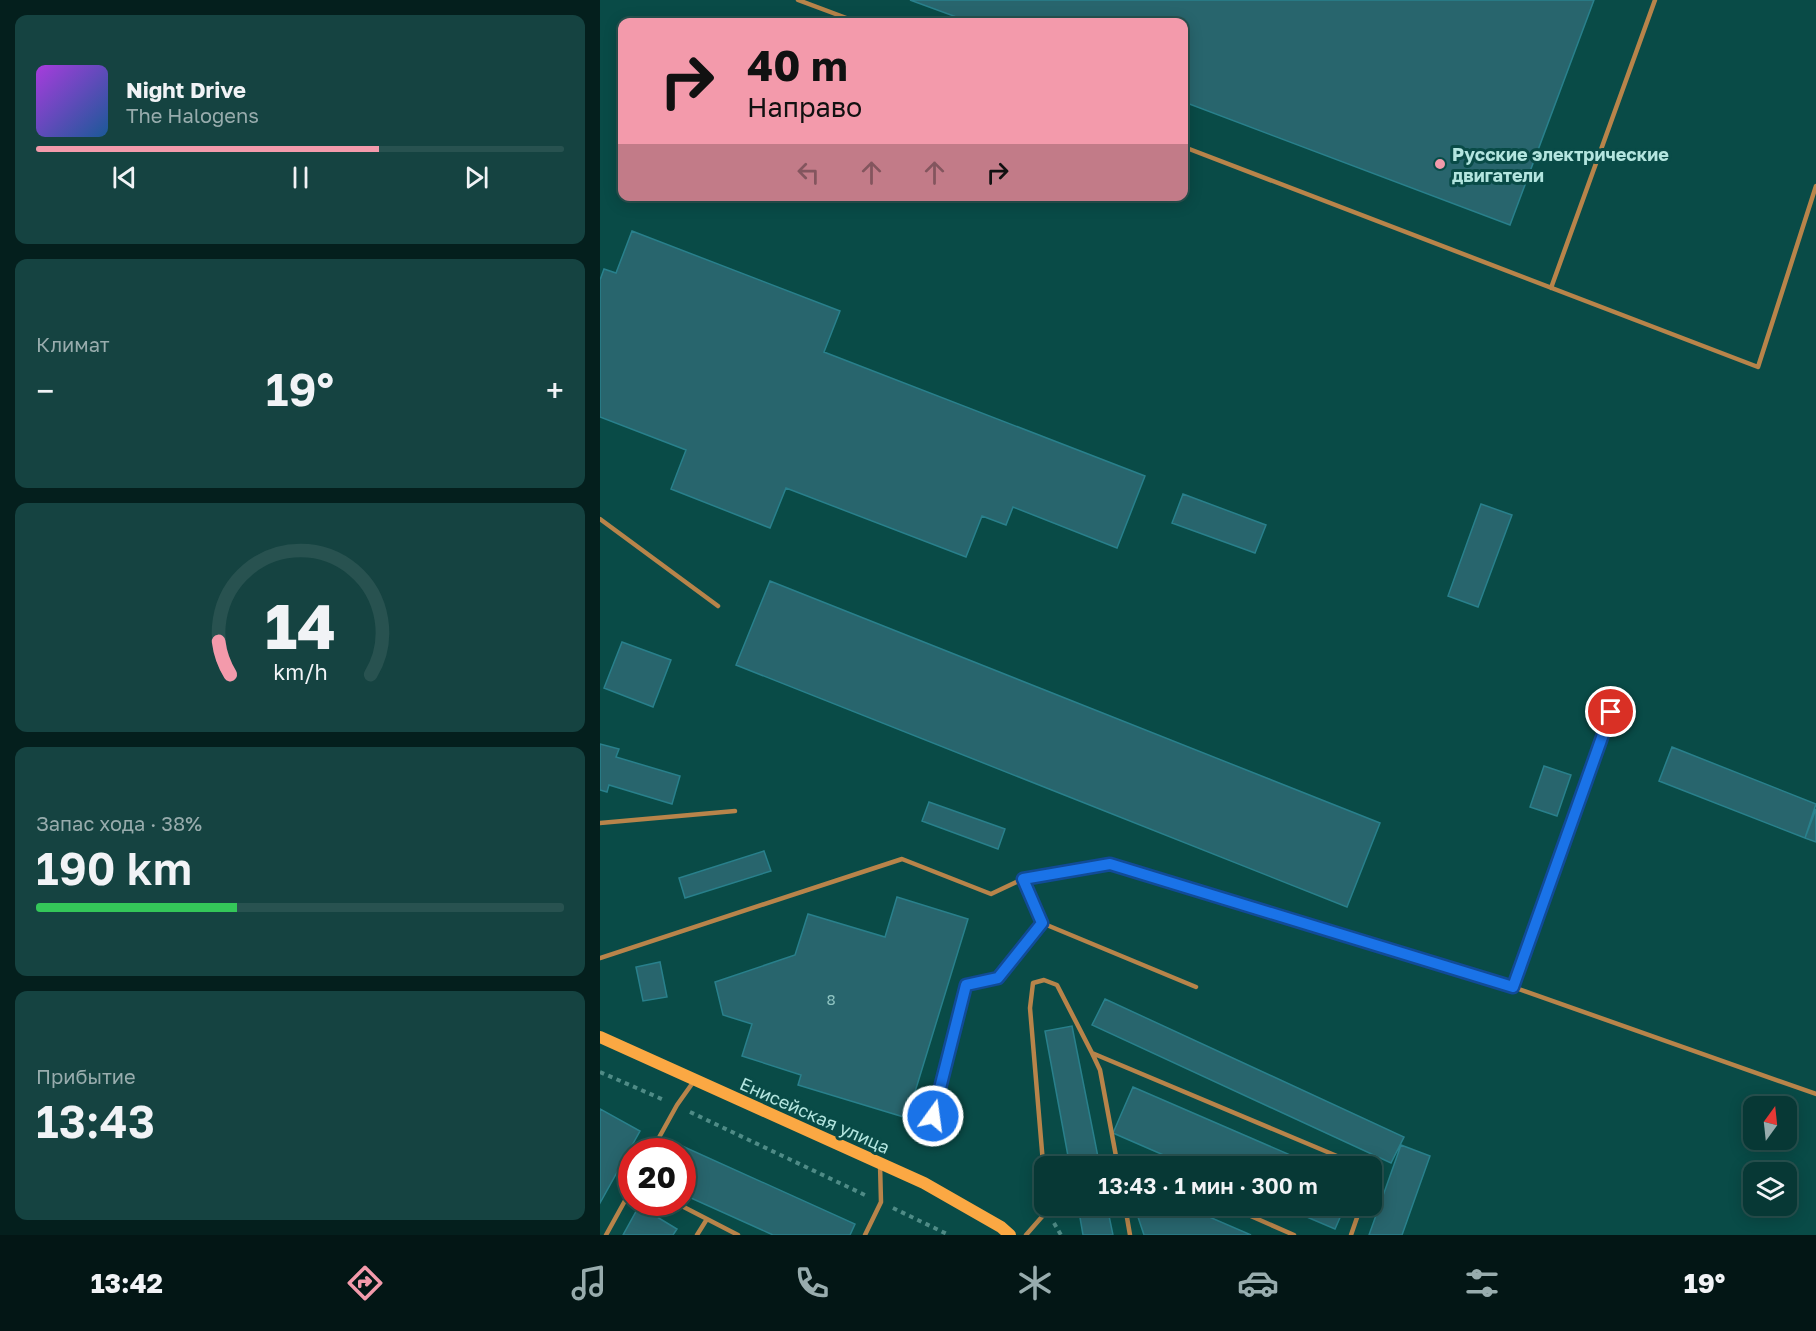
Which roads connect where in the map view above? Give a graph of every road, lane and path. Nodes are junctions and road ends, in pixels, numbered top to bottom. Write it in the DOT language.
graph roads {
  1 [pos="798,0"];
  2 [pos="1655,0"];
  3 [pos="846,18"];
  4 [pos="1188,149"];
  5 [pos="1816,186"];
  6 [pos="1551,288"];
  7 [pos="600,519"];
  8 [pos="718,606"];
  9 [pos="1611,712"];
  10 [pos="735,810"];
  11 [pos="600,823"];
  12 [pos="1023,879"];
  13 [pos="1042,923"];
  14 [pos="600,958"];
  15 [pos="1196,987"];
  16 [pos="1513,987"];
  17 [pos="600,1037"];
  18 [pos="1092,1053"];
  19 [pos="600,1072"];
  20 [pos="694,1080"];
  21 [pos="1816,1094"];
  22 [pos="677,1106"];
  23 [pos="933,1116"];
  24 [pos="659,1138"];
  25 [pos="1042,1156"];
  26 [pos="1116,1156"];
  27 [pos="1337,1156"];
  28 [pos="880,1164"];
  29 [pos="881,1202"];
  30 [pos="618,1213"];
  31 [pos="696,1214"];
  32 [pos="1042,1216"];
  33 [pos="1127,1216"];
  34 [pos="1251,1216"];
  35 [pos="1358,1216"];
  36 [pos="706,1219"];
  37 [pos="606,1235"];
  38 [pos="697,1235"];
  39 [pos="738,1235"];
  40 [pos="864,1235"];
  41 [pos="949,1235"];
  42 [pos="1010,1235"];
  43 [pos="1026,1235"];
  44 [pos="1130,1235"];
  45 [pos="1294,1235"];
  46 [pos="1351,1235"];
  1 -- 3 [label="lane"];
  2 -- 6 [label="lane"];
  4 -- 6 [label="lane"];
  5 -- 6 [label="lane"];
  7 -- 8 [label="lane"];
  9 -- 16 [label="lane"];
  10 -- 11 [label="lane"];
  12 -- 13 [label="lane"];
  12 -- 14 [label="lane"];
  12 -- 16 [label="lane"];
  13 -- 15 [label="lane"];
  13 -- 23 [label="lane"];
  16 -- 21 [label="lane"];
  17 -- 20 [label="street, Енисейская улица"];
  18 -- 25 [label="lane"];
  18 -- 26 [label="lane"];
  18 -- 27 [label="lane"];
  19 -- 22 [label="path"];
  20 -- 22 [label="lane"];
  20 -- 28 [label="street, Енисейская улица"];
  22 -- 24 [label="lane"];
  22 -- 29 [label="path"];
  28 -- 29 [label="lane"];
  28 -- 42 [label="street, Енисейская улица"];
  29 -- 40 [label="lane"];
  29 -- 41 [label="path"];
  30 -- 37 [label="lane"];
  31 -- 36 [label="lane"];
  32 -- 43 [label="lane"];
  33 -- 44 [label="lane"];
  34 -- 45 [label="lane"];
  35 -- 46 [label="lane"];
  36 -- 38 [label="lane"];
  36 -- 39 [label="lane"];
}
